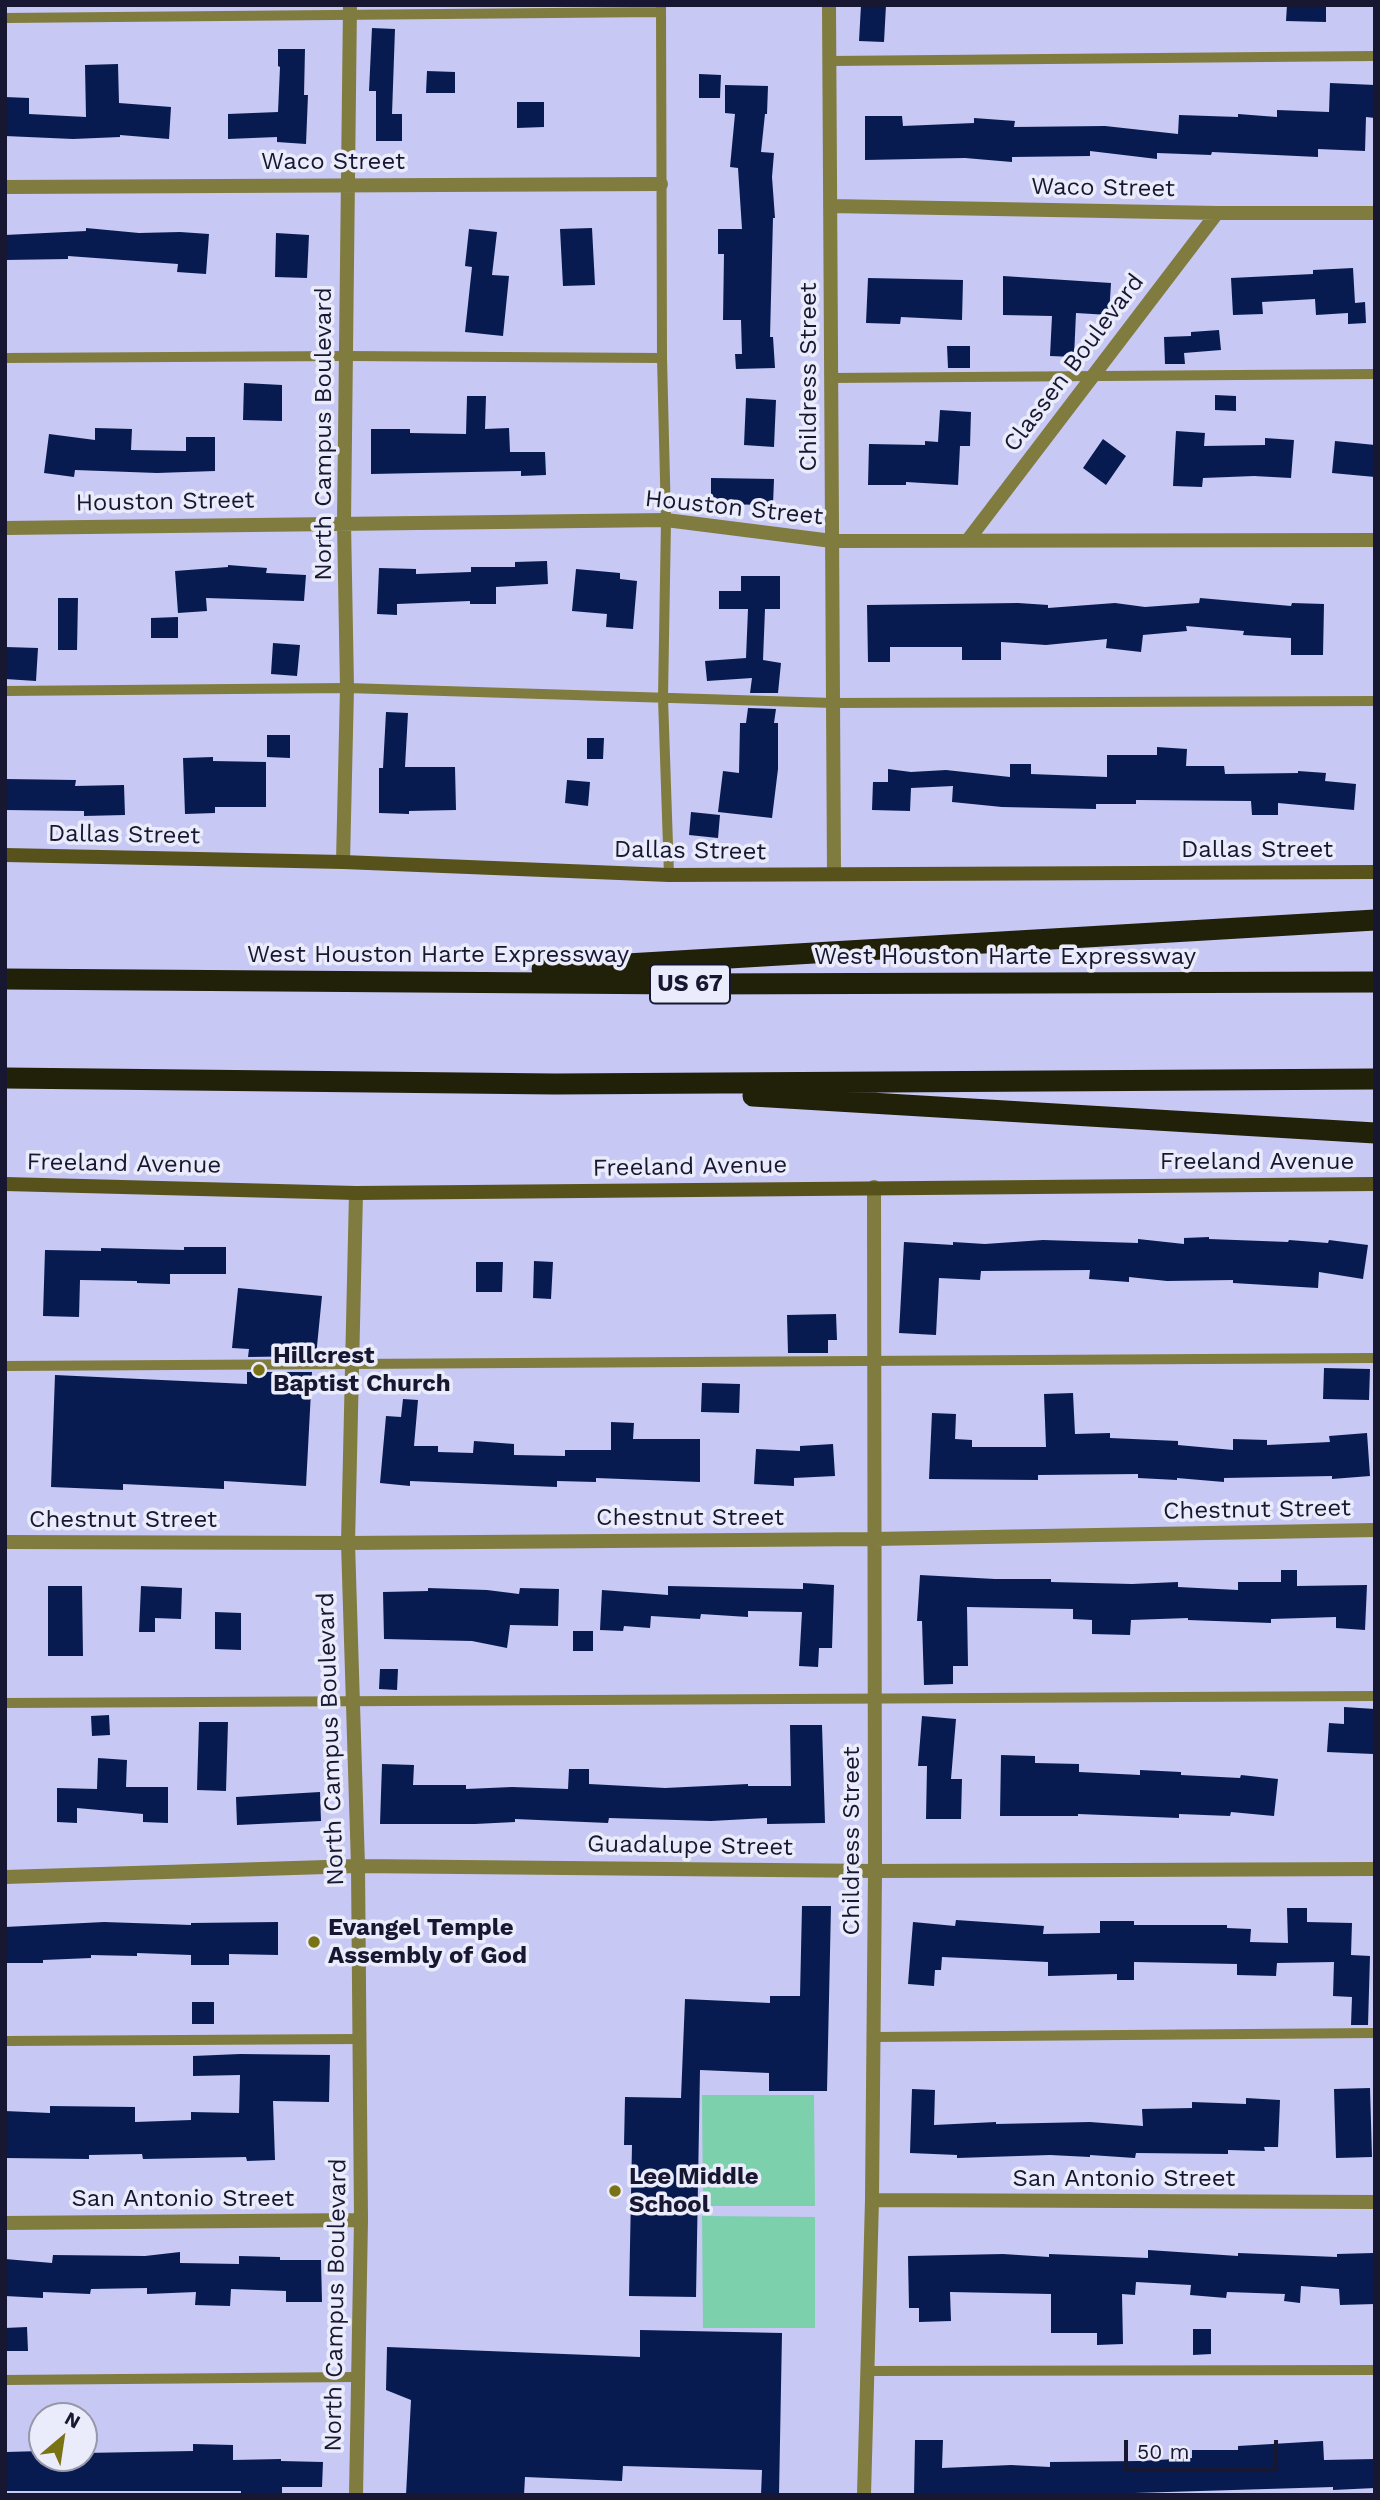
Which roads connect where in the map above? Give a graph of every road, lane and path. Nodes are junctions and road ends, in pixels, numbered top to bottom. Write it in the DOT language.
graph roads {
  1 [pos="829,5"];
  2 [pos="661,8"];
  3 [pos="350,10"];
  4 [pos="5,18"];
  5 [pos="1375,56"];
  6 [pos="830,61"];
  7 [pos="661,184"];
  8 [pos="348,185"];
  9 [pos="5,187"];
  10 [pos="830,206"];
  11 [pos="1217,213"];
  12 [pos="1375,213"];
  13 [pos="346,356"];
  14 [pos="5,358"];
  15 [pos="662,358"];
  16 [pos="1375,374"];
  17 [pos="1094,375"];
  18 [pos="831,378"];
  19 [pos="666,520"];
  20 [pos="344,522"];
  21 [pos="5,528"];
  22 [pos="968,540"];
  23 [pos="1375,540"];
  24 [pos="832,541"];
  25 [pos="348,688"];
  26 [pos="5,691"];
  27 [pos="663,698"];
  28 [pos="1375,701"];
  29 [pos="833,703"];
  30 [pos="5,855"];
  31 [pos="343,862"];
  32 [pos="1375,872"];
  33 [pos="834,874"];
  34 [pos="669,875"];
  35 [pos="1375,920"];
  36 [pos="5,979"];
  37 [pos="363,980"];
  38 [pos="1375,982"];
  39 [pos="5,1079"];
  40 [pos="1375,1079"];
  41 [pos="555,1084"];
  42 [pos="1375,1133"];
  43 [pos="5,1184"];
  44 [pos="1375,1184"];
  45 [pos="874,1187"];
  46 [pos="356,1193"];
  47 [pos="1375,1357"];
  48 [pos="874,1361"];
  49 [pos="351,1364"];
  50 [pos="5,1366"];
  51 [pos="1375,1531"];
  52 [pos="874,1539"];
  53 [pos="5,1542"];
  54 [pos="348,1543"];
  55 [pos="1375,1696"];
  56 [pos="875,1699"];
  57 [pos="353,1701"];
  58 [pos="5,1703"];
  59 [pos="358,1866"];
  60 [pos="1375,1869"];
  61 [pos="876,1871"];
  62 [pos="5,1877"];
  63 [pos="1375,2033"];
  64 [pos="874,2037"];
  65 [pos="360,2039"];
  66 [pos="5,2041"];
  67 [pos="872,2200"];
  68 [pos="1375,2202"];
  69 [pos="361,2220"];
  70 [pos="5,2223"];
  71 [pos="1375,2370"];
  72 [pos="868,2371"];
  73 [pos="358,2377"];
  74 [pos="5,2380"];
  75 [pos="356,2495"];
  76 [pos="864,2495"];
  1 -- 6 [label="street, Childress Street"];
  2 -- 3 [label="lane"];
  2 -- 7 [label="lane"];
  3 -- 4 [label="lane"];
  3 -- 8 [label="street, North Campus Boulevard"];
  5 -- 6 [label="lane"];
  6 -- 10 [label="street, Childress Street"];
  7 -- 8 [label="street, Waco Street"];
  7 -- 15 [label="lane"];
  8 -- 9 [label="street, Waco Street"];
  8 -- 13 [label="street, North Campus Boulevard"];
  10 -- 11 [label="street, Waco Street"];
  10 -- 18 [label="street, Childress Street"];
  11 -- 12 [label="street, Waco Street"];
  11 -- 17 [label="street, Classen Boulevard"];
  13 -- 14 [label="lane"];
  13 -- 15 [label="lane"];
  13 -- 20 [label="street, North Campus Boulevard"];
  15 -- 19 [label="lane"];
  16 -- 17 [label="lane"];
  17 -- 18 [label="lane"];
  17 -- 22 [label="street, Classen Boulevard"];
  18 -- 24 [label="street, Childress Street"];
  19 -- 20 [label="street, Houston Street"];
  19 -- 24 [label="street, Houston Street"];
  19 -- 27 [label="lane"];
  20 -- 21 [label="street, Houston Street"];
  20 -- 25 [label="street, North Campus Boulevard"];
  22 -- 23 [label="street, Houston Street"];
  22 -- 24 [label="street, Houston Street"];
  24 -- 29 [label="street, Childress Street"];
  25 -- 26 [label="lane"];
  25 -- 27 [label="lane"];
  25 -- 31 [label="street, North Campus Boulevard"];
  27 -- 29 [label="lane"];
  27 -- 34 [label="lane"];
  28 -- 29 [label="lane"];
  29 -- 33 [label="street, Childress Street"];
  30 -- 31 [label="main road, Dallas Street"];
  31 -- 34 [label="main road, Dallas Street"];
  32 -- 33 [label="main road, Dallas Street"];
  33 -- 34 [label="main road, Dallas Street"];
  35 -- 37 [label="highway"];
  36 -- 37 [label="highway, West Houston Harte Expressway / US 67"];
  37 -- 38 [label="highway, West Houston Harte Expressway / US 67"];
  39 -- 41 [label="highway"];
  40 -- 41 [label="highway"];
  41 -- 42 [label="highway"];
  43 -- 46 [label="main road, Freeland Avenue"];
  44 -- 45 [label="main road, Freeland Avenue"];
  45 -- 46 [label="main road, Freeland Avenue"];
  45 -- 48 [label="street, Childress Street"];
  46 -- 49 [label="street, North Campus Boulevard"];
  47 -- 48 [label="lane"];
  48 -- 49 [label="lane"];
  48 -- 52 [label="street, Childress Street"];
  49 -- 50 [label="lane"];
  49 -- 54 [label="street, North Campus Boulevard"];
  51 -- 52 [label="street, Chestnut Street"];
  52 -- 54 [label="street, Chestnut Street"];
  52 -- 56 [label="street, Childress Street"];
  53 -- 54 [label="street, Chestnut Street"];
  54 -- 57 [label="street, North Campus Boulevard"];
  55 -- 56 [label="lane"];
  56 -- 57 [label="lane"];
  56 -- 61 [label="street, Childress Street"];
  57 -- 58 [label="lane"];
  57 -- 59 [label="street, North Campus Boulevard"];
  59 -- 61 [label="street, Guadalupe Street"];
  59 -- 62 [label="street, Guadalupe Street"];
  59 -- 65 [label="street, North Campus Boulevard"];
  60 -- 61 [label="street, Guadalupe Street"];
  61 -- 64 [label="street, Childress Street"];
  63 -- 64 [label="lane"];
  64 -- 67 [label="street, Childress Street"];
  65 -- 66 [label="lane"];
  65 -- 69 [label="street, North Campus Boulevard"];
  67 -- 68 [label="street, San Antonio Street"];
  67 -- 72 [label="street, Childress Street"];
  69 -- 70 [label="street, San Antonio Street"];
  69 -- 73 [label="street, North Campus Boulevard"];
  71 -- 72 [label="lane"];
  72 -- 76 [label="street, Childress Street"];
  73 -- 74 [label="lane"];
  73 -- 75 [label="street, North Campus Boulevard"];
}
